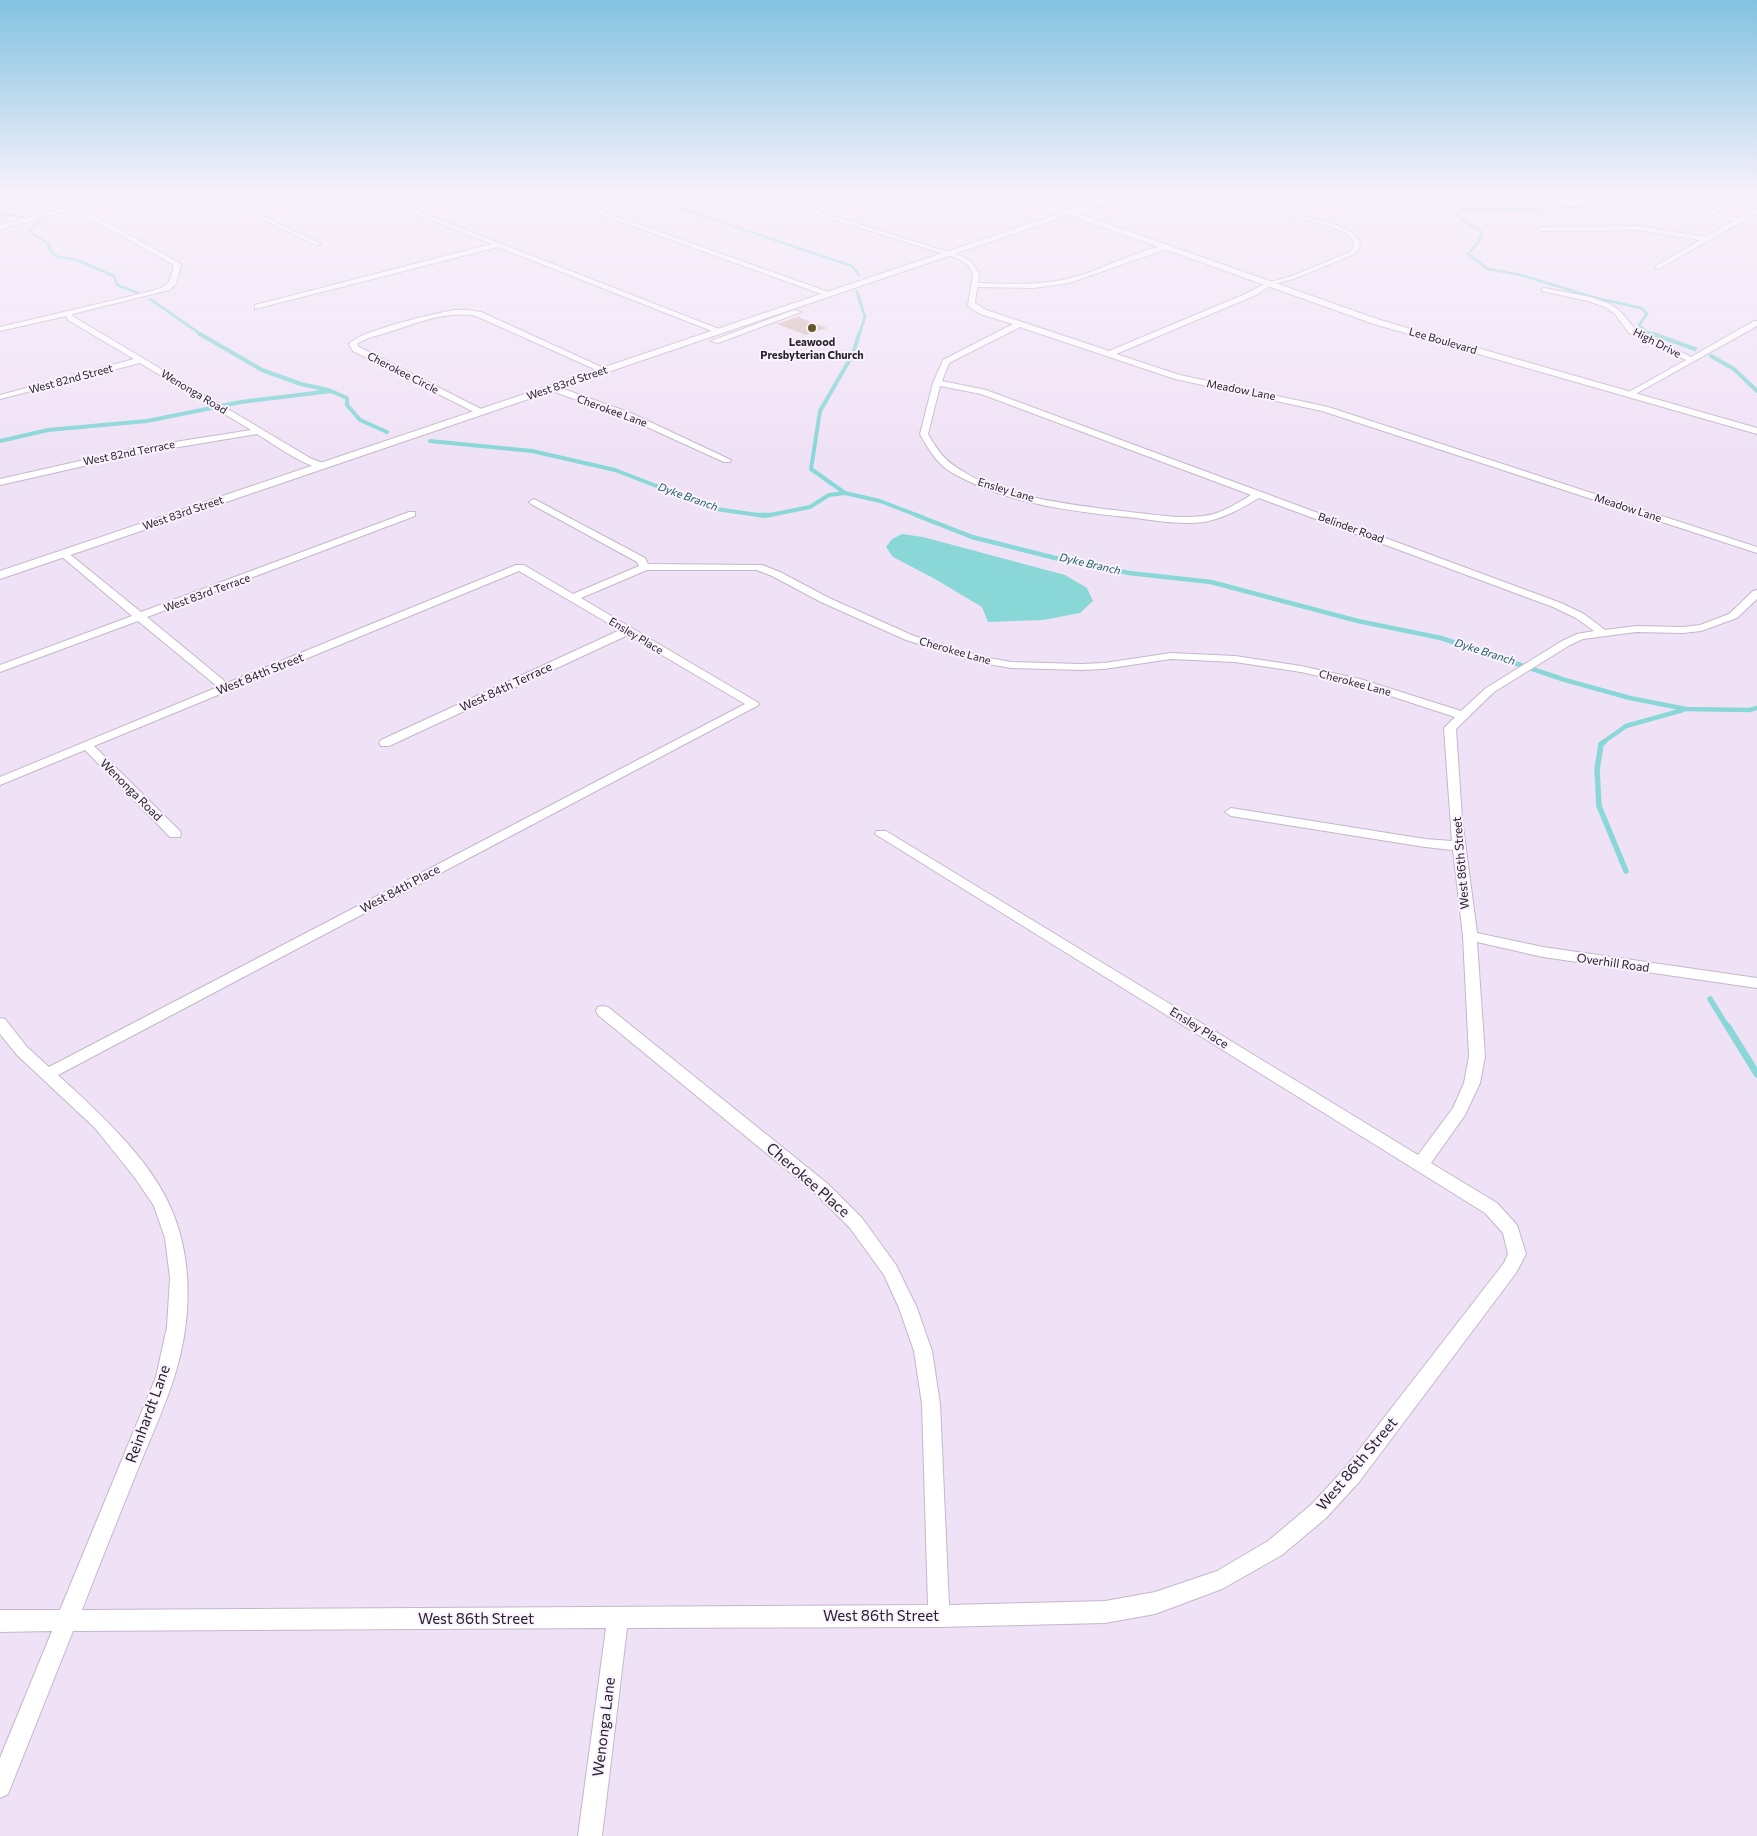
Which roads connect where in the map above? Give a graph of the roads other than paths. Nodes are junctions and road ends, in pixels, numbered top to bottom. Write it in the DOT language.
graph roads {
  1 [pos="175,277"];
  2 [pos="374,277"];
  3 [pos="581,277"];
  4 [pos="781,277"];
  5 [pos="882,277"];
  6 [pos="976,277"];
  7 [pos="1081,277"];
  8 [pos="1250,277"];
  9 [pos="1295,277"];
  10 [pos="974,285"];
  11 [pos="1273,285"];
  12 [pos="1544,290"];
  13 [pos="830,294"];
  14 [pos="258,307"];
  15 [pos="797,312"];
  16 [pos="68,313"];
  17 [pos="1019,324"];
  18 [pos="1756,325"];
  19 [pos="0,329"];
  20 [pos="720,331"];
  21 [pos="715,341"];
  22 [pos="1109,354"];
  23 [pos="141,360"];
  24 [pos="1691,360"];
  25 [pos="604,370"];
  26 [pos="937,383"];
  27 [pos="552,388"];
  28 [pos="1630,395"];
  29 [pos="0,397"];
  30 [pos="480,412"];
  31 [pos="259,430"];
  32 [pos="1757,431"];
  33 [pos="727,460"];
  34 [pos="322,466"];
  35 [pos="0,482"];
  36 [pos="1259,494"];
  37 [pos="534,502"];
  38 [pos="412,514"];
  39 [pos="1757,550"];
  40 [pos="64,554"];
  41 [pos="520,567"];
  42 [pos="646,567"];
  43 [pos="0,575"];
  44 [pos="1757,593"];
  45 [pos="573,598"];
  46 [pos="139,618"];
  47 [pos="628,631"];
  48 [pos="1603,633"];
  49 [pos="1547,655"];
  50 [pos="0,669"];
  51 [pos="225,687"];
  52 [pos="753,704"];
  53 [pos="1462,714"];
  54 [pos="385,743"];
  55 [pos="86,745"];
  56 [pos="0,781"];
  57 [pos="1231,812"];
  58 [pos="175,834"];
  59 [pos="881,834"];
  60 [pos="1459,846"];
  61 [pos="1470,936"];
  62 [pos="1757,983"];
  63 [pos="603,1011"];
  64 [pos="0,1023"];
  65 [pos="46,1075"];
  66 [pos="1420,1164"];
  67 [pos="1510,1230"];
  68 [pos="939,1616"];
  69 [pos="618,1618"];
  70 [pos="0,1620"];
  71 [pos="68,1620"];
  72 [pos="0,1786"];
  73 [pos="590,1836"];
  1 -- 16 [label="street"];
  2 -- 14 [label="street"];
  3 -- 20 [label="street"];
  4 -- 13 [label="street"];
  5 -- 13 [label="street, West 83rd Street"];
  6 -- 10 [label="street, Meadow Lane"];
  7 -- 10 [label="street"];
  8 -- 11 [label="street, Lee Boulevard"];
  9 -- 11 [label="street"];
  10 -- 17 [label="street, Meadow Lane"];
  11 -- 22 [label="street"];
  11 -- 28 [label="street, Lee Boulevard"];
  12 -- 24 [label="street, High Drive"];
  13 -- 20 [label="street, West 83rd Street"];
  15 -- 21 [label="street"];
  16 -- 19 [label="street"];
  16 -- 23 [label="street, Wenonga Road"];
  17 -- 22 [label="street, Meadow Lane"];
  17 -- 26 [label="street, Ensley Lane"];
  18 -- 24 [label="street"];
  20 -- 25 [label="street, West 83rd Street"];
  22 -- 39 [label="street, Meadow Lane"];
  23 -- 29 [label="street, West 82nd Street"];
  23 -- 31 [label="street, Wenonga Road"];
  24 -- 28 [label="street"];
  25 -- 27 [label="street, West 83rd Street"];
  25 -- 30 [label="street, Cherokee Circle"];
  26 -- 36 [label="street, Belinder Road"];
  26 -- 36 [label="street, Ensley Lane"];
  27 -- 30 [label="street, West 83rd Street"];
  27 -- 33 [label="street, Cherokee Lane"];
  28 -- 32 [label="street, Lee Boulevard"];
  30 -- 34 [label="street, West 83rd Street"];
  31 -- 34 [label="street, Wenonga Road"];
  31 -- 35 [label="street, West 82nd Terrace"];
  34 -- 40 [label="street, West 83rd Street"];
  36 -- 48 [label="street, Belinder Road"];
  37 -- 42 [label="street"];
  38 -- 46 [label="street, West 83rd Terrace"];
  40 -- 43 [label="street, West 83rd Street"];
  40 -- 46 [label="street"];
  41 -- 45 [label="street, Ensley Place"];
  41 -- 51 [label="street, West 84th Street"];
  42 -- 45 [label="street"];
  42 -- 53 [label="street, Cherokee Lane"];
  44 -- 48 [label="street"];
  45 -- 47 [label="street, Ensley Place"];
  46 -- 50 [label="street, West 83rd Terrace"];
  46 -- 51 [label="street"];
  47 -- 52 [label="street, Ensley Place"];
  47 -- 54 [label="street, West 84th Terrace"];
  48 -- 49 [label="street, West 86th Street"];
  49 -- 53 [label="street, West 86th Street"];
  51 -- 55 [label="street, West 84th Street"];
  52 -- 65 [label="street, West 84th Place"];
  53 -- 60 [label="street, West 86th Street"];
  55 -- 56 [label="street, West 84th Street"];
  55 -- 58 [label="street, Wenonga Road"];
  57 -- 60 [label="street"];
  59 -- 66 [label="street, Ensley Place"];
  60 -- 61 [label="street, West 86th Street"];
  61 -- 62 [label="street, Overhill Road"];
  61 -- 66 [label="street, West 86th Street"];
  63 -- 68 [label="street, Cherokee Place"];
  64 -- 65 [label="street, Reinhardt Lane"];
  65 -- 71 [label="street, Reinhardt Lane"];
  66 -- 67 [label="street, Ensley Place"];
  67 -- 68 [label="street, West 86th Street"];
  68 -- 69 [label="street, West 86th Street"];
  69 -- 71 [label="street, West 86th Street"];
  69 -- 73 [label="street, Wenonga Lane"];
  70 -- 71 [label="street, West 86th Street"];
  71 -- 72 [label="street, Reinhardt Lane"];
}
